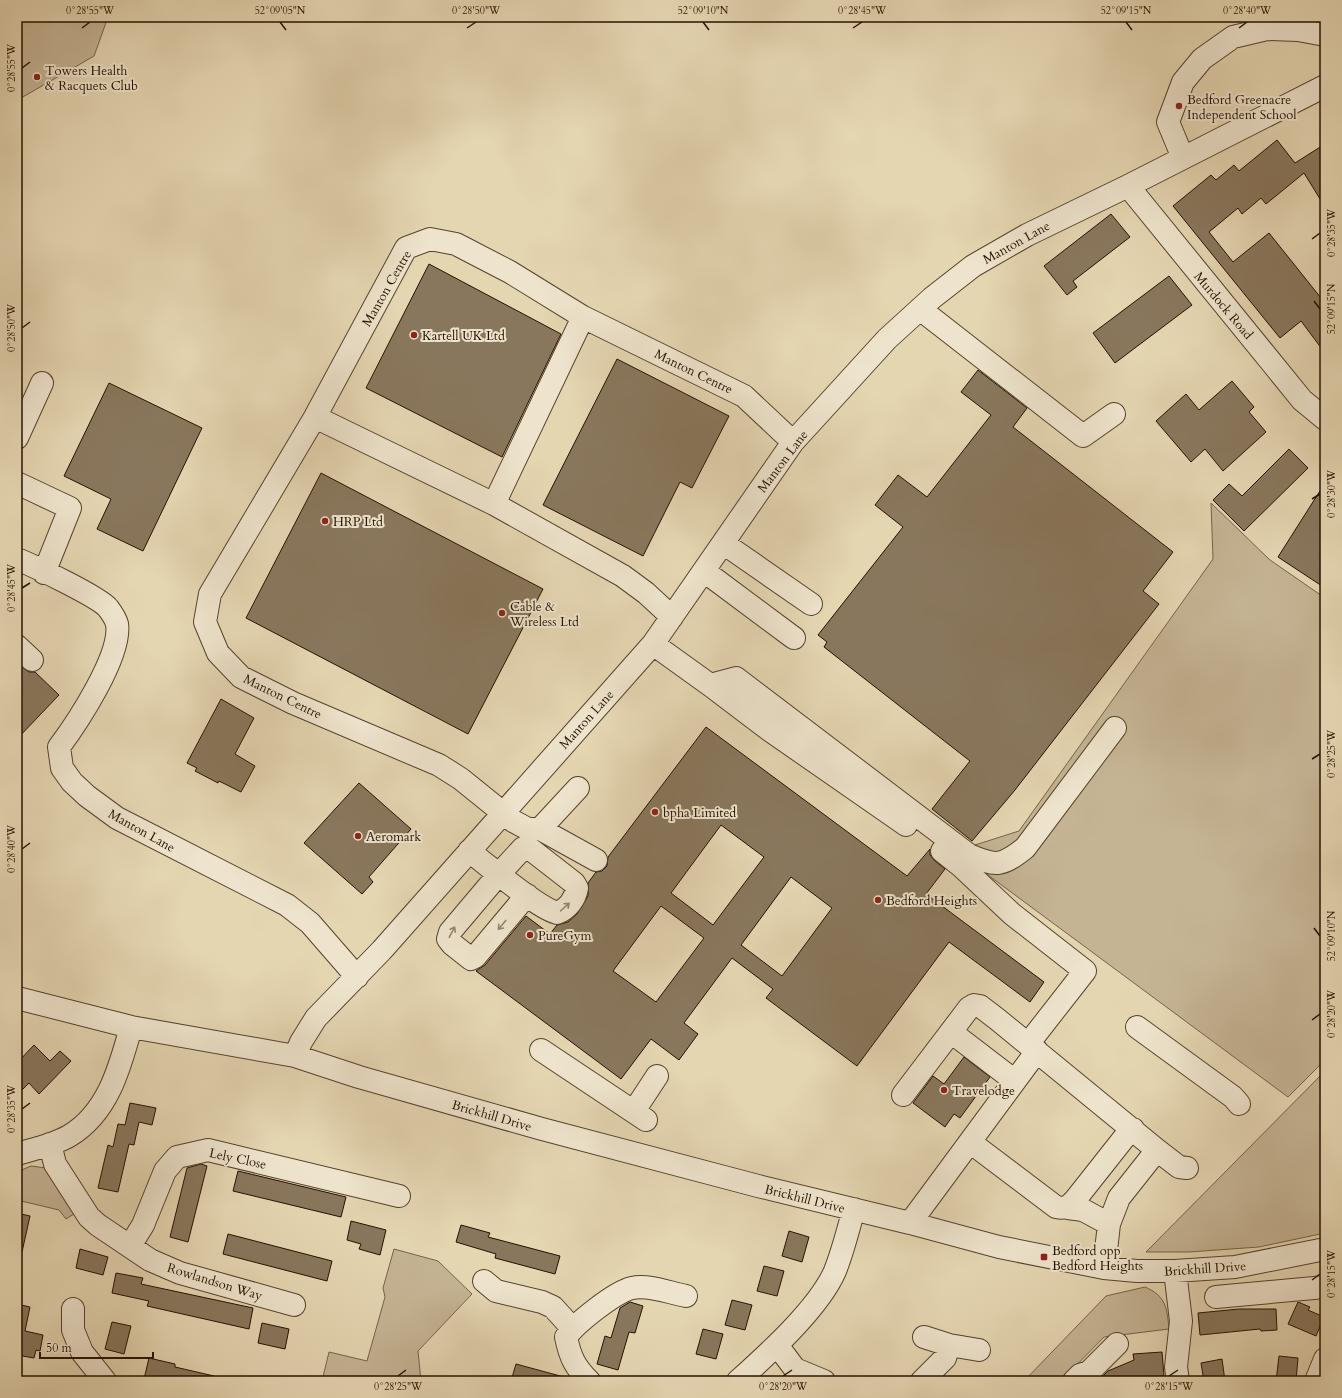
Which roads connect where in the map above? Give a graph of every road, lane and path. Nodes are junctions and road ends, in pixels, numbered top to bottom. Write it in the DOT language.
graph roads {
  1 [pos="1325,35"];
  2 [pos="1325,86"];
  3 [pos="1183,158"];
  4 [pos="1128,186"];
  5 [pos="920,309"];
  6 [pos="583,317"];
  7 [pos="42,383"];
  8 [pos="1114,414"];
  9 [pos="316,417"];
  10 [pos="1325,419"];
  11 [pos="17,438"];
  12 [pos="793,442"];
  13 [pos="17,483"];
  14 [pos="494,504"];
  15 [pos="723,543"];
  16 [pos="17,559"];
  17 [pos="704,571"];
  18 [pos="44,573"];
  19 [pos="811,604"];
  20 [pos="672,617"];
  21 [pos="794,638"];
  22 [pos="652,644"];
  23 [pos="710,685"];
  24 [pos="1115,728"];
  25 [pos="578,788"];
  26 [pos="503,813"];
  27 [pos="540,829"];
  28 [pos="469,851"];
  29 [pos="596,860"];
  30 [pos="498,874"];
  31 [pos="527,895"];
  32 [pos="357,977"];
  33 [pos="17,998"];
  34 [pos="131,1027"];
  35 [pos="1137,1027"];
  36 [pos="951,1032"];
  37 [pos="1032,1047"];
  38 [pos="541,1050"];
  39 [pos="295,1056"];
  40 [pos="657,1076"];
  41 [pos="1015,1080"];
  42 [pos="903,1095"];
  43 [pos="1239,1104"];
  44 [pos="1133,1129"];
  45 [pos="970,1142"];
  46 [pos="50,1144"];
  47 [pos="1157,1150"];
  48 [pos="17,1154"];
  49 [pos="1187,1168"];
  50 [pos="399,1196"];
  51 [pos="1068,1208"];
  52 [pos="854,1209"];
  53 [pos="910,1223"];
  54 [pos="1109,1224"];
  55 [pos="130,1246"];
  56 [pos="1325,1249"];
  57 [pos="1104,1268"];
  58 [pos="1175,1271"];
  59 [pos="484,1281"];
  60 [pos="1325,1287"];
  61 [pos="686,1296"];
  62 [pos="1216,1297"];
  63 [pos="294,1304"];
  64 [pos="73,1308"];
  65 [pos="572,1328"];
  66 [pos="924,1337"];
  67 [pos="1117,1344"];
  68 [pos="777,1345"];
  69 [pos="949,1345"];
  70 [pos="978,1350"];
  71 [pos="1325,1359"];
  72 [pos="105,1381"];
  73 [pos="589,1381"];
  74 [pos="738,1381"];
  75 [pos="824,1381"];
  76 [pos="922,1381"];
  77 [pos="1074,1381"];
  78 [pos="1178,1381"];
  79 [pos="1316,1381"];
  1 -- 3 [label="street"];
  2 -- 3 [label="street, Manton Lane"];
  3 -- 4 [label="street, Manton Lane"];
  4 -- 5 [label="street, Manton Lane"];
  4 -- 10 [label="street, Murdock Road"];
  5 -- 8 [label="street"];
  5 -- 12 [label="street, Manton Lane"];
  6 -- 9 [label="street, Manton Centre"];
  6 -- 12 [label="street, Manton Centre"];
  6 -- 14 [label="street"];
  7 -- 11 [label="street"];
  9 -- 14 [label="street"];
  9 -- 26 [label="street, Manton Centre"];
  12 -- 15 [label="street, Manton Lane"];
  13 -- 18 [label="street"];
  14 -- 20 [label="street"];
  15 -- 17 [label="street, Manton Lane"];
  15 -- 19 [label="street"];
  16 -- 18 [label="street, Manton Lane"];
  17 -- 20 [label="street, Manton Lane"];
  17 -- 21 [label="street"];
  18 -- 32 [label="street, Manton Lane"];
  20 -- 22 [label="street, Manton Lane"];
  22 -- 23 [label="street"];
  22 -- 26 [label="street, Manton Lane"];
  23 -- 24 [label="street"];
  23 -- 37 [label="street"];
  25 -- 27 [label="street"];
  26 -- 27 [label="street, Manton Centre"];
  26 -- 28 [label="street, Manton Lane"];
  27 -- 29 [label="street, Manton Centre"];
  28 -- 30 [label="street"];
  28 -- 32 [label="street, Manton Lane"];
  30 -- 31 [label="street"];
  31 -- 30 [label="street, one-way"];
  31 -- 30 [label="street, one-way"];
  32 -- 39 [label="street, Manton Lane"];
  33 -- 34 [label="street"];
  34 -- 39 [label="street"];
  34 -- 46 [label="street"];
  35 -- 43 [label="street"];
  36 -- 37 [label="street"];
  36 -- 41 [label="street"];
  36 -- 42 [label="street"];
  37 -- 41 [label="street"];
  37 -- 44 [label="street"];
  38 -- 40 [label="street"];
  39 -- 52 [label="street, Brickhill Drive"];
  41 -- 45 [label="street"];
  44 -- 47 [label="street"];
  44 -- 51 [label="street"];
  45 -- 51 [label="street"];
  45 -- 53 [label="street"];
  46 -- 48 [label="street"];
  46 -- 55 [label="street, Rowlandson Way"];
  47 -- 49 [label="street"];
  47 -- 54 [label="street"];
  50 -- 55 [label="street, Lely Close"];
  51 -- 54 [label="street"];
  52 -- 53 [label="street, Brickhill Drive"];
  52 -- 68 [label="street"];
  53 -- 57 [label="street, Brickhill Drive"];
  54 -- 57 [label="street"];
  55 -- 63 [label="street, Rowlandson Way"];
  56 -- 58 [label="street, Brickhill Drive"];
  57 -- 58 [label="street, Brickhill Drive"];
  58 -- 78 [label="street"];
  59 -- 65 [label="street"];
  60 -- 62 [label="street"];
  61 -- 65 [label="street"];
  64 -- 72 [label="street"];
  65 -- 73 [label="street"];
  66 -- 69 [label="street"];
  67 -- 77 [label="street"];
  68 -- 74 [label="street"];
  68 -- 75 [label="street"];
  69 -- 70 [label="street"];
  69 -- 76 [label="street"];
  71 -- 79 [label="street"];
}
